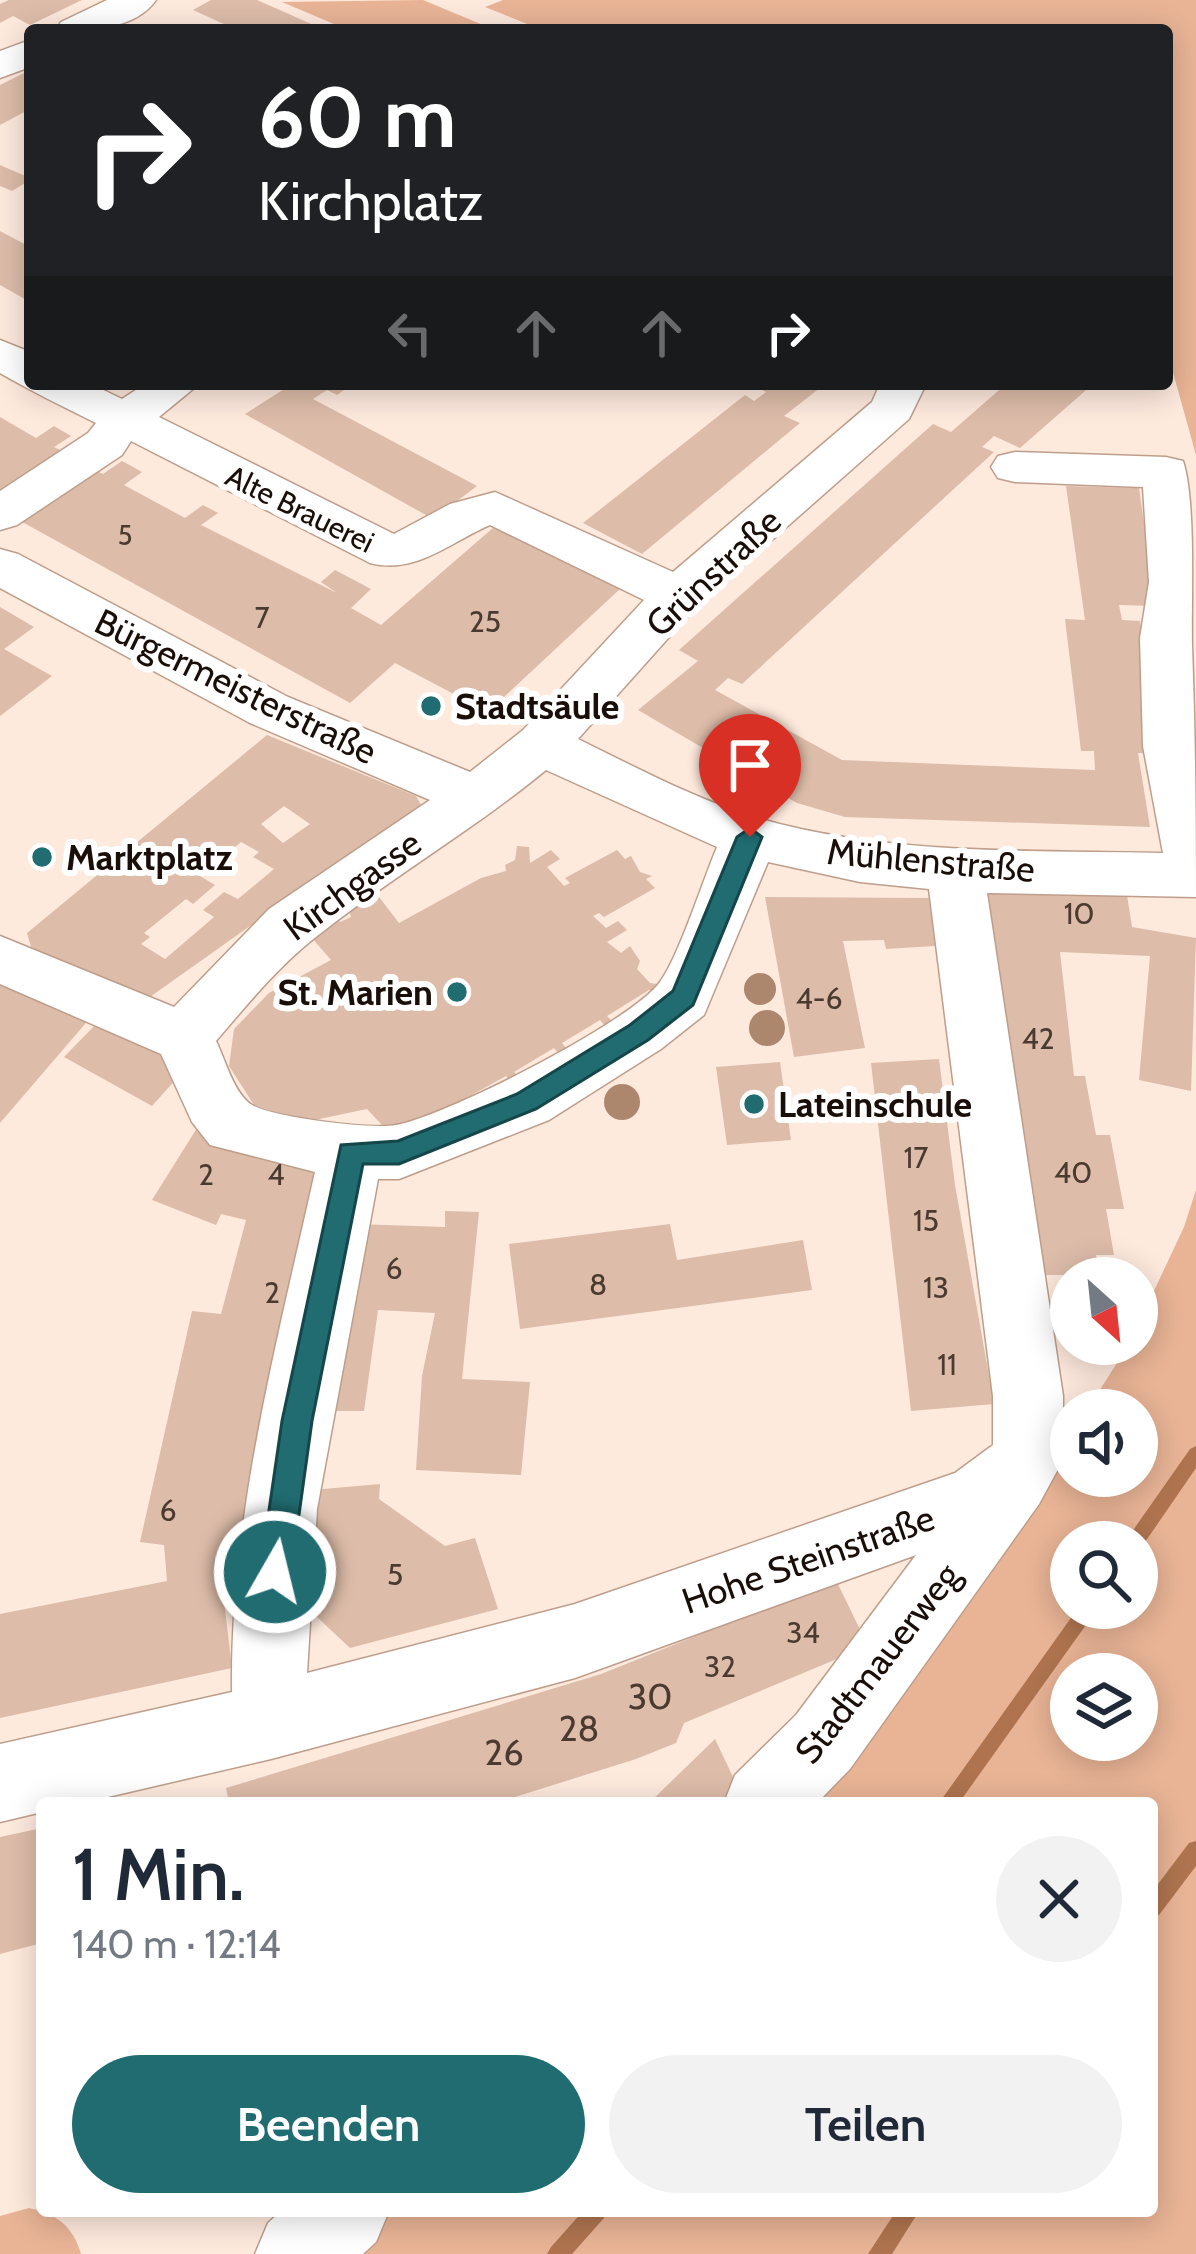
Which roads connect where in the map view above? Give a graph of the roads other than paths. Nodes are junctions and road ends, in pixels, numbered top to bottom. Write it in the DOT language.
graph roads {
  1 [pos="129,4"];
  2 [pos="87,24"];
  3 [pos="158,24"];
  4 [pos="65,390"];
  5 [pos="167,390"];
  6 [pos="898,396"];
  7 [pos="122,421"];
  8 [pos="1016,467"];
  9 [pos="3,512"];
  10 [pos="0,566"];
  11 [pos="678,596"];
  12 [pos="542,744"];
  13 [pos="476,797"];
  14 [pos="750,837"];
  15 [pos="1191,859"];
  16 [pos="960,869"];
  17 [pos="0,958"];
  18 [pos="184,1036"];
  19 [pos="351,1153"];
  20 [pos="1028,1460"];
  21 [pos="271,1721"];
  22 [pos="0,1784"];
  23 [pos="769,1797"];
  24 [pos="339,2217"];
  25 [pos="299,2254"];
  1 -- 2 [label="street"];
  1 -- 3 [label="street"];
  4 -- 7 [label="street, Alte Brauerei"];
  5 -- 7 [label="street"];
  6 -- 11 [label="street, Grünstraße"];
  7 -- 9 [label="street"];
  7 -- 11 [label="street, Alte Brauerei"];
  8 -- 15 [label="street"];
  10 -- 13 [label="street, Bürgermeisterstraße"];
  11 -- 12 [label="street, Grünstraße"];
  12 -- 13 [label="street, Kirchgasse"];
  12 -- 14 [label="street, Mühlenstraße"];
  13 -- 18 [label="street, Kirchgasse"];
  14 -- 16 [label="street, Mühlenstraße"];
  14 -- 19 [label="street"];
  15 -- 16 [label="street, Mühlenstraße"];
  16 -- 20 [label="street"];
  17 -- 18 [label="street"];
  18 -- 19 [label="street"];
  19 -- 21 [label="street"];
  20 -- 21 [label="street, Hohe Steinstraße"];
  20 -- 23 [label="street, Stadtmauerweg"];
  21 -- 22 [label="street, Hohe Steinstraße"];
  24 -- 25 [label="street"];
}
